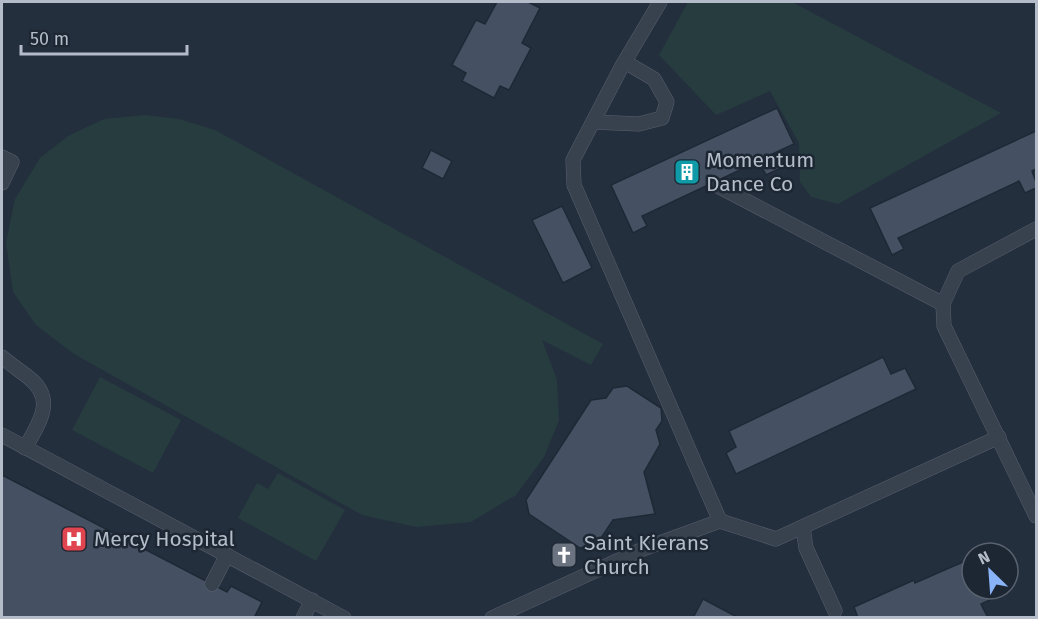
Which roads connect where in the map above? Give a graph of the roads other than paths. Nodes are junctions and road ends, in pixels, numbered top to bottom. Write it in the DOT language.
graph roads {
  1 [pos="660,2"];
  2 [pos="625,62"];
  3 [pos="593,122"];
  4 [pos="2,157"];
  5 [pos="2,183"];
  6 [pos="716,185"];
  7 [pos="1036,229"];
  8 [pos="943,304"];
  9 [pos="2,357"];
  10 [pos="2,435"];
  11 [pos="999,438"];
  12 [pos="25,448"];
  13 [pos="1036,516"];
  14 [pos="720,521"];
  15 [pos="803,527"];
  16 [pos="227,555"];
  17 [pos="212,584"];
  18 [pos="312,600"];
  19 [pos="835,611"];
  20 [pos="303,618"];
  21 [pos="344,618"];
  22 [pos="492,618"];
  1 -- 2 [label="lane"];
  2 -- 3 [label="lane"];
  2 -- 3 [label="lane"];
  3 -- 14 [label="lane"];
  4 -- 5 [label="lane"];
  6 -- 8 [label="lane"];
  7 -- 8 [label="lane"];
  8 -- 11 [label="lane"];
  9 -- 12 [label="lane"];
  10 -- 12 [label="lane"];
  11 -- 13 [label="lane"];
  11 -- 15 [label="lane"];
  12 -- 16 [label="lane"];
  14 -- 15 [label="lane"];
  14 -- 22 [label="lane"];
  15 -- 19 [label="lane"];
  16 -- 17 [label="lane"];
  16 -- 18 [label="lane"];
  18 -- 20 [label="lane"];
  18 -- 21 [label="lane"];
}
